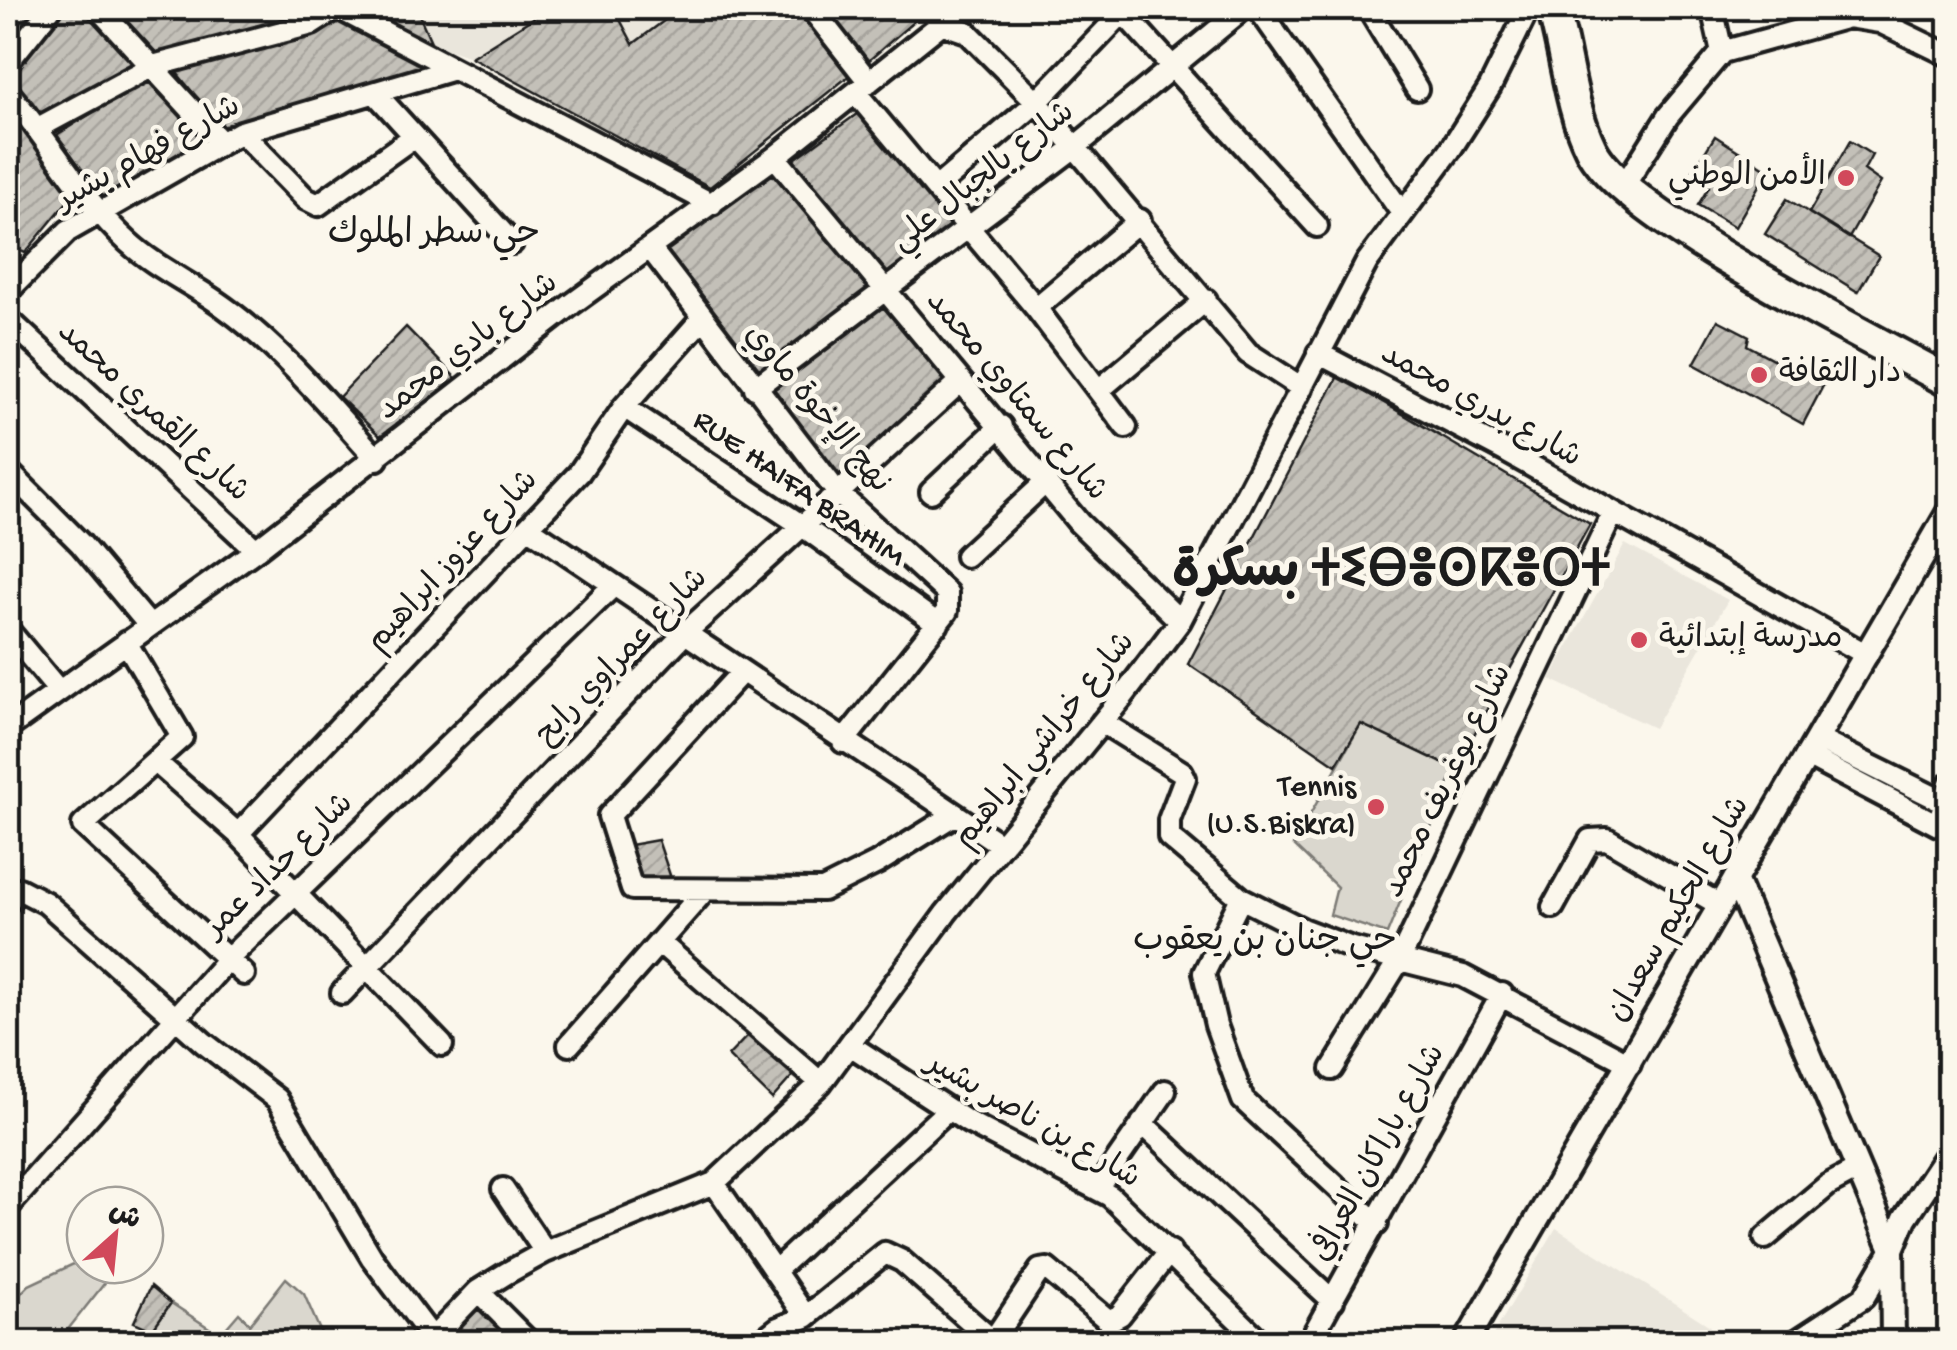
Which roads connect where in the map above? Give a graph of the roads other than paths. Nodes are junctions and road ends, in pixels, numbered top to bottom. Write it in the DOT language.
graph roads {
  1 [pos="51,8"];
  2 [pos="98,8"];
  3 [pos="338,8"];
  4 [pos="811,8"];
  5 [pos="961,8"];
  6 [pos="1244,8"];
  7 [pos="1258,8"];
  8 [pos="1368,8"];
  9 [pos="1529,8"];
  10 [pos="1554,8"];
  11 [pos="1712,8"];
  12 [pos="1123,9"];
  13 [pos="1847,12"];
  14 [pos="936,15"];
  15 [pos="1722,52"];
  16 [pos="1950,56"];
  17 [pos="8,62"];
  18 [pos="153,66"];
  19 [pos="1176,68"];
  20 [pos="454,69"];
  21 [pos="863,88"];
  22 [pos="1417,89"];
  23 [pos="8,92"];
  24 [pos="378,95"];
  25 [pos="1037,102"];
  26 [pos="38,128"];
  27 [pos="241,132"];
  28 [pos="412,138"];
  29 [pos="221,142"];
  30 [pos="1076,147"];
  31 [pos="774,157"];
  32 [pos="936,188"];
  33 [pos="1622,189"];
  34 [pos="712,204"];
  35 [pos="97,212"];
  36 [pos="1402,214"];
  37 [pos="1140,220"];
  38 [pos="1317,226"];
  39 [pos="968,229"];
  40 [pos="512,243"];
  41 [pos="650,248"];
  42 [pos="17,264"];
  43 [pos="888,290"];
  44 [pos="8,291"];
  45 [pos="1206,300"];
  46 [pos="1036,308"];
  47 [pos="8,319"];
  48 [pos="701,320"];
  49 [pos="1318,353"];
  50 [pos="961,381"];
  51 [pos="1950,382"];
  52 [pos="755,388"];
  53 [pos="1302,388"];
  54 [pos="1099,390"];
  55 [pos="624,407"];
  56 [pos="1002,426"];
  57 [pos="1126,427"];
  58 [pos="377,459"];
  59 [pos="8,471"];
  60 [pos="1047,481"];
  61 [pos="837,492"];
  62 [pos="931,492"];
  63 [pos="1950,510"];
  64 [pos="1612,515"];
  65 [pos="800,524"];
  66 [pos="529,528"];
  67 [pos="256,550"];
  68 [pos="966,556"];
  69 [pos="612,588"];
  70 [pos="1180,620"];
  71 [pos="148,624"];
  72 [pos="938,624"];
  73 [pos="8,630"];
  74 [pos="686,632"];
  75 [pos="126,642"];
  76 [pos="1867,655"];
  77 [pos="741,672"];
  78 [pos="58,691"];
  79 [pos="11,720"];
  80 [pos="1102,722"];
  81 [pos="844,742"];
  82 [pos="1812,747"];
  83 [pos="157,763"];
  84 [pos="1946,792"];
  85 [pos="954,815"];
  86 [pos="238,834"];
  87 [pos="1001,846"];
  88 [pos="1735,878"];
  89 [pos="706,890"];
  90 [pos="12,896"];
  91 [pos="295,896"];
  92 [pos="1240,898"];
  93 [pos="1720,905"];
  94 [pos="1554,907"];
  95 [pos="659,942"];
  96 [pos="1400,958"];
  97 [pos="228,959"];
  98 [pos="365,967"];
  99 [pos="244,974"];
  100 [pos="342,993"];
  101 [pos="1502,994"];
  102 [pos="174,1016"];
  103 [pos="442,1045"];
  104 [pos="569,1045"];
  105 [pos="850,1045"];
  106 [pos="1630,1064"];
  107 [pos="1332,1069"];
  108 [pos="821,1083"];
  109 [pos="1165,1092"];
  110 [pos="948,1110"];
  111 [pos="1142,1123"];
  112 [pos="1950,1150"];
  113 [pos="1858,1169"];
  114 [pos="714,1183"];
  115 [pos="503,1189"];
  116 [pos="1097,1189"];
  117 [pos="8,1207"];
  118 [pos="1377,1224"];
  119 [pos="1765,1238"];
  120 [pos="1892,1248"];
  121 [pos="1170,1251"];
  122 [pos="545,1252"];
  123 [pos="776,1270"];
  124 [pos="478,1291"];
  125 [pos="1333,1302"];
  126 [pos="806,1317"];
  127 [pos="778,1328"];
  128 [pos="431,1341"];
  129 [pos="529,1342"];
  130 [pos="760,1342"];
  131 [pos="794,1342"];
  132 [pos="992,1342"];
  133 [pos="1260,1342"];
  134 [pos="1309,1342"];
  135 [pos="1466,1342"];
  136 [pos="1796,1342"];
  137 [pos="1892,1342"];
  1 -- 17 [label="street"];
  2 -- 18 [label="street"];
  3 -- 18 [label="street"];
  3 -- 20 [label="street"];
  4 -- 21 [label="street"];
  5 -- 14 [label="street, شارع بادي محمد"];
  6 -- 19 [label="street, شارع بالجبال علي"];
  7 -- 36 [label="street"];
  8 -- 22 [label="street"];
  9 -- 36 [label="street, شارع خراشي ابراهيم"];
  10 -- 33 [label="main road"];
  11 -- 15 [label="street"];
  12 -- 19 [label="street"];
  12 -- 25 [label="street"];
  13 -- 15 [label="street"];
  13 -- 16 [label="street"];
  14 -- 21 [label="street, شارع بادي محمد"];
  14 -- 25 [label="street"];
  15 -- 33 [label="street"];
  18 -- 26 [label="street"];
  18 -- 29 [label="street"];
  19 -- 30 [label="street, شارع بالجبال علي"];
  19 -- 38 [label="street"];
  20 -- 24 [label="street, شارع فهام بشير"];
  20 -- 34 [label="street"];
  21 -- 31 [label="street, شارع بادي محمد"];
  21 -- 32 [label="street"];
  23 -- 26 [label="street"];
  24 -- 27 [label="street, شارع فهام بشير"];
  24 -- 28 [label="street"];
  25 -- 30 [label="street"];
  25 -- 32 [label="street"];
  26 -- 35 [label="street"];
  27 -- 28 [label="street"];
  27 -- 29 [label="street, شارع فهام بشير"];
  28 -- 40 [label="street"];
  29 -- 35 [label="street, شارع فهام بشير"];
  30 -- 37 [label="street"];
  30 -- 39 [label="street, شارع بالجبال علي"];
  31 -- 34 [label="street, شارع بادي محمد"];
  31 -- 43 [label="street, شارع سمتاوي محمد"];
  32 -- 39 [label="street"];
  33 -- 51 [label="main road"];
  34 -- 41 [label="street, شارع بادي محمد"];
  35 -- 42 [label="street, شارع فهام بشير"];
  35 -- 58 [label="street"];
  36 -- 49 [label="street, شارع خراشي ابراهيم"];
  37 -- 45 [label="street"];
  37 -- 46 [label="street"];
  39 -- 43 [label="street, شارع بالجبال علي"];
  39 -- 46 [label="street"];
  41 -- 48 [label="street, نهج الإخوة ماوي"];
  41 -- 58 [label="street, شارع بادي محمد"];
  42 -- 44 [label="street, شارع فهام بشير"];
  43 -- 50 [label="street, شارع سمتاوي محمد"];
  43 -- 52 [label="street, شارع بالجبال علي"];
  45 -- 53 [label="street"];
  45 -- 54 [label="street"];
  46 -- 54 [label="street"];
  47 -- 67 [label="street, شارع القمري محمد"];
  48 -- 52 [label="street, نهج الإخوة ماوي"];
  48 -- 55 [label="street, شارع عزوز ابراهيم"];
  49 -- 53 [label="street, شارع خراشي ابراهيم"];
  49 -- 64 [label="street, شارع بدري محمد"];
  50 -- 56 [label="street, شارع سمتاوي محمد"];
  50 -- 61 [label="street, شارع عمراوي رابح"];
  52 -- 61 [label="street, نهج الإخوة ماوي"];
  53 -- 70 [label="street, شارع خراشي ابراهيم"];
  54 -- 57 [label="street"];
  55 -- 65 [label="street, RUE HAIFA BRAHIM"];
  55 -- 66 [label="street, شارع عزوز ابراهيم"];
  56 -- 60 [label="street, شارع سمتاوي محمد"];
  56 -- 62 [label="street"];
  58 -- 67 [label="street, شارع بادي محمد"];
  59 -- 71 [label="street"];
  60 -- 68 [label="street"];
  60 -- 70 [label="street, شارع سمتاوي محمد"];
  61 -- 65 [label="street, شارع عمراوي رابح"];
  61 -- 72 [label="street, نهج الإخوة ماوي"];
  63 -- 76 [label="street, شارع الحكيم سعدان"];
  64 -- 76 [label="street, شارع بدري محمد"];
  64 -- 96 [label="street, شارع بوغريف محمد"];
  65 -- 72 [label="street, RUE HAIFA BRAHIM"];
  65 -- 74 [label="street, شارع عمراوي رابح"];
  66 -- 69 [label="street"];
  66 -- 86 [label="street, شارع عزوز ابراهيم"];
  67 -- 71 [label="street, شارع بادي محمد"];
  69 -- 74 [label="street"];
  69 -- 91 [label="street, شارع حداد عمر"];
  70 -- 80 [label="street, شارع خراشي ابراهيم"];
  71 -- 75 [label="street, شارع بادي محمد"];
  72 -- 81 [label="street"];
  73 -- 78 [label="street"];
  74 -- 77 [label="street"];
  74 -- 98 [label="street, شارع عمراوي رابح"];
  75 -- 78 [label="street, شارع بادي محمد"];
  75 -- 83 [label="street"];
  76 -- 82 [label="street, شارع الحكيم سعدان"];
  77 -- 81 [label="street"];
  77 -- 89 [label="street"];
  78 -- 79 [label="street, شارع بادي محمد"];
  80 -- 87 [label="street, شارع خراشي ابراهيم"];
  80 -- 92 [label="street"];
  81 -- 85 [label="street"];
  82 -- 84 [label="street"];
  82 -- 88 [label="street, شارع الحكيم سعدان"];
  83 -- 86 [label="street"];
  83 -- 97 [label="street"];
  85 -- 87 [label="street"];
  85 -- 89 [label="street"];
  86 -- 91 [label="street"];
  87 -- 105 [label="street, شارع خراشي ابراهيم"];
  88 -- 93 [label="street, شارع الحكيم سعدان"];
  88 -- 113 [label="street"];
  89 -- 95 [label="street"];
  90 -- 102 [label="street"];
  91 -- 97 [label="street, شارع حداد عمر"];
  91 -- 98 [label="street"];
  92 -- 96 [label="street"];
  92 -- 118 [label="street"];
  93 -- 94 [label="street"];
  93 -- 106 [label="street, شارع الحكيم سعدان"];
  95 -- 104 [label="street"];
  95 -- 108 [label="street"];
  96 -- 101 [label="street"];
  96 -- 107 [label="street, شارع بوغريف محمد"];
  97 -- 99 [label="street"];
  97 -- 102 [label="street, شارع حداد عمر"];
  98 -- 100 [label="street, شارع عمراوي رابح"];
  98 -- 103 [label="street"];
  101 -- 106 [label="street"];
  101 -- 118 [label="street, شارع باراكان العرافي"];
  102 -- 117 [label="street, شارع حداد عمر"];
  102 -- 128 [label="street"];
  105 -- 108 [label="street, شارع خراشي ابراهيم"];
  105 -- 110 [label="street, شارع بن ناصر بشير"];
  106 -- 135 [label="street, شارع الحكيم سعدان"];
  108 -- 114 [label="street, شارع خراشي ابراهيم"];
  109 -- 111 [label="street"];
  110 -- 116 [label="street, شارع بن ناصر بشير"];
  110 -- 123 [label="street"];
  111 -- 116 [label="street"];
  111 -- 125 [label="street"];
  112 -- 120 [label="street"];
  113 -- 119 [label="street"];
  113 -- 120 [label="street"];
  114 -- 122 [label="street, شارع خراشي ابراهيم"];
  114 -- 123 [label="street"];
  115 -- 122 [label="street"];
  116 -- 121 [label="street, شارع بن ناصر بشير"];
  118 -- 125 [label="street, شارع باراكان العرافي"];
  120 -- 136 [label="street"];
  120 -- 137 [label="street"];
  121 -- 132 [label="street"];
  121 -- 133 [label="street, شارع بن ناصر بشير"];
  122 -- 124 [label="street, شارع خراشي ابراهيم"];
  123 -- 126 [label="street"];
  124 -- 128 [label="street, شارع خراشي ابراهيم"];
  124 -- 129 [label="street"];
  125 -- 134 [label="street, شارع باراكان العرافي"];
  126 -- 127 [label="street"];
  126 -- 132 [label="street"];
  127 -- 130 [label="street"];
  127 -- 131 [label="street"];
}
